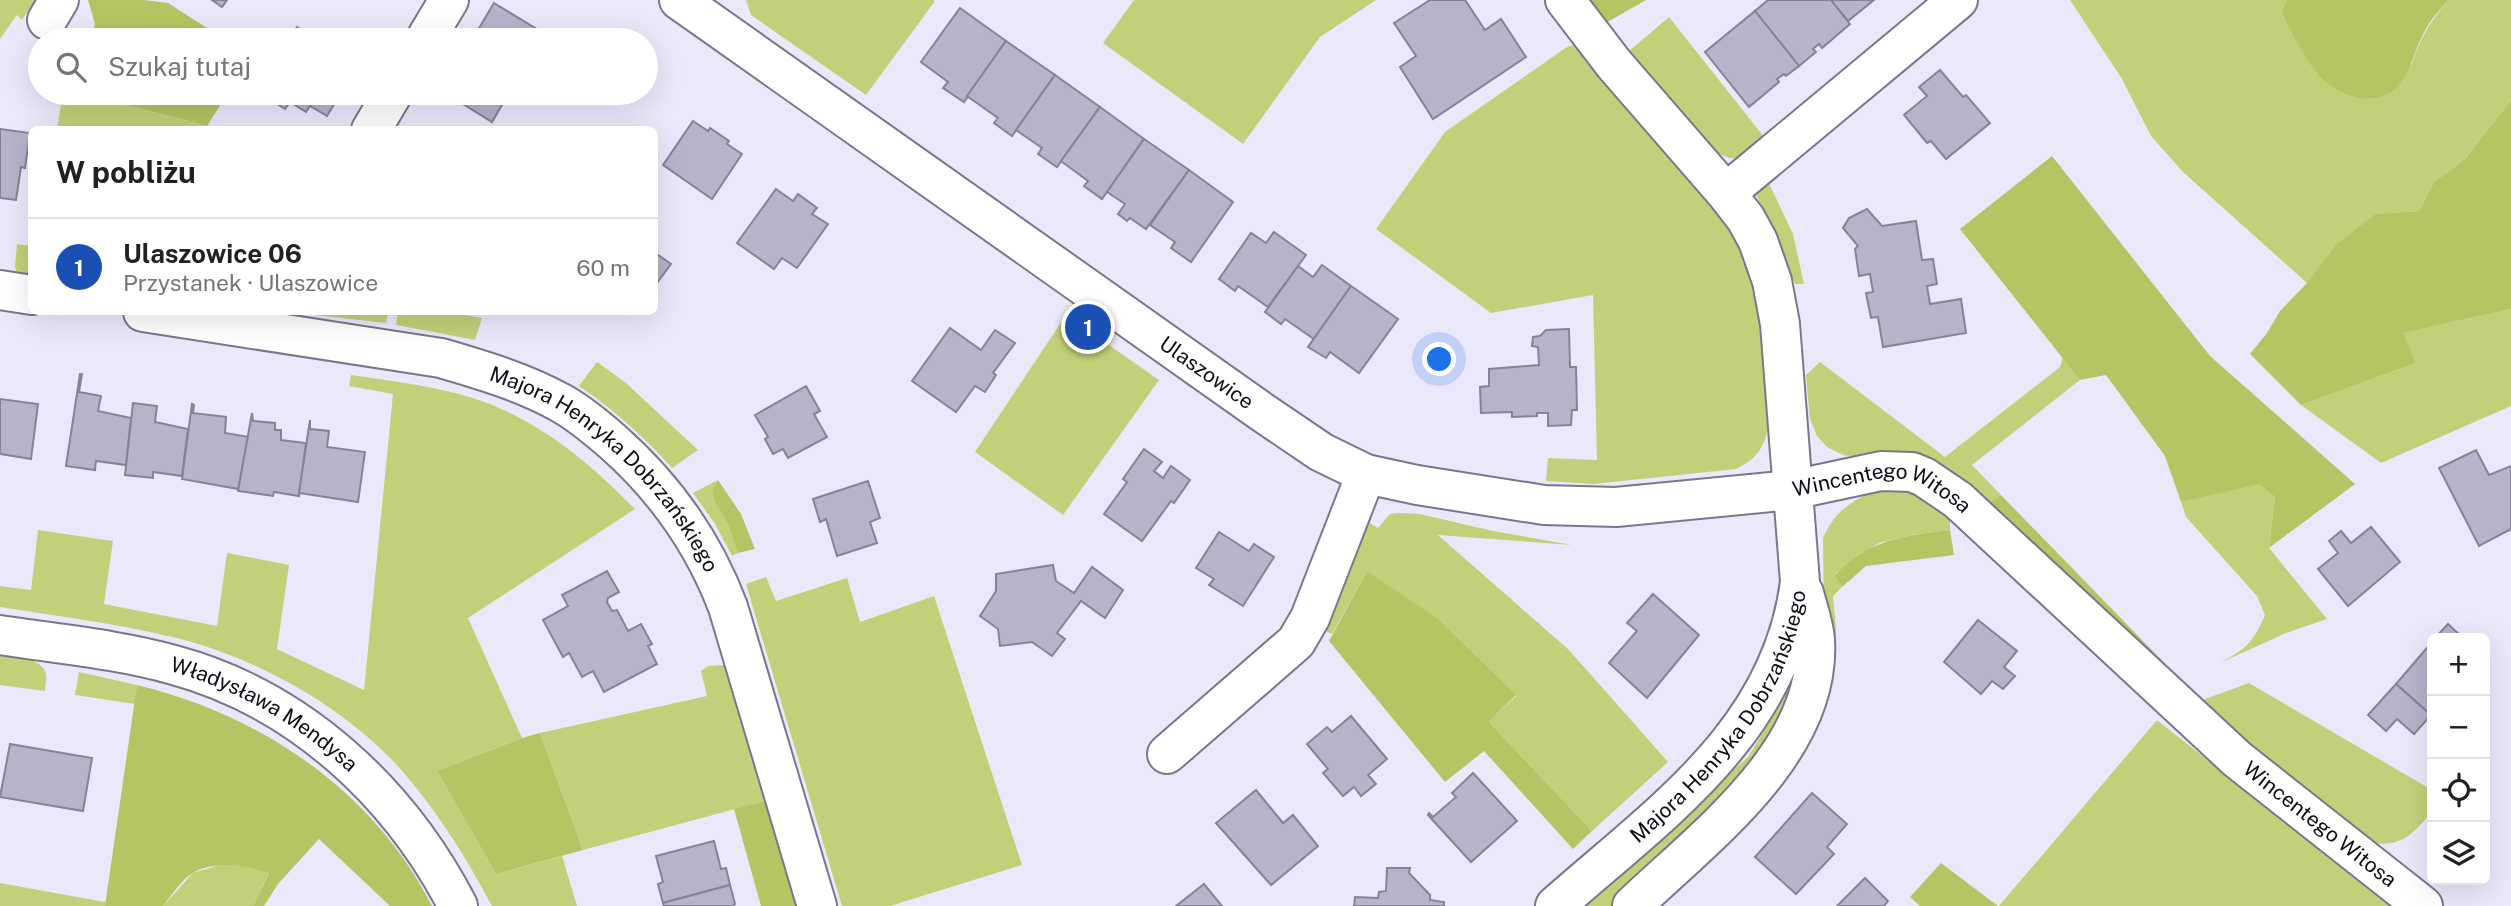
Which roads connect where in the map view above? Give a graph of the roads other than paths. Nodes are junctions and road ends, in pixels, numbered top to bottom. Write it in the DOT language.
graph roads {
  1 [pos="449,0"];
  2 [pos="1565,0"];
  3 [pos="1958,0"];
  4 [pos="696,5"];
  5 [pos="432,28"];
  6 [pos="386,105"];
  7 [pos="373,126"];
  8 [pos="1726,192"];
  9 [pos="0,290"];
  10 [pos="28,294"];
  11 [pos="186,315"];
  12 [pos="257,320"];
  13 [pos="1366,474"];
  14 [pos="1792,489"];
  15 [pos="1800,582"];
  16 [pos="0,635"];
  17 [pos="1167,754"];
  18 [pos="458,906"];
  19 [pos="817,906"];
  20 [pos="1555,906"];
  21 [pos="1632,906"];
  22 [pos="2423,906"];
  1 -- 5 [label="street"];
  2 -- 8 [label="street, Wincentego Witosa"];
  3 -- 8 [label="street"];
  4 -- 13 [label="street, Ulaszowice"];
  6 -- 7 [label="street"];
  8 -- 14 [label="street, Wincentego Witosa"];
  9 -- 10 [label="street"];
  11 -- 12 [label="street, Majora Henryka Dobrzańskiego"];
  12 -- 19 [label="street, Majora Henryka Dobrzańskiego"];
  13 -- 14 [label="street, Ulaszowice"];
  13 -- 17 [label="street"];
  14 -- 15 [label="street, Majora Henryka Dobrzańskiego"];
  14 -- 22 [label="street, Wincentego Witosa"];
  15 -- 20 [label="street, Majora Henryka Dobrzańskiego"];
  15 -- 21 [label="street"];
  16 -- 18 [label="street, Władysława Mendysa"];
}
